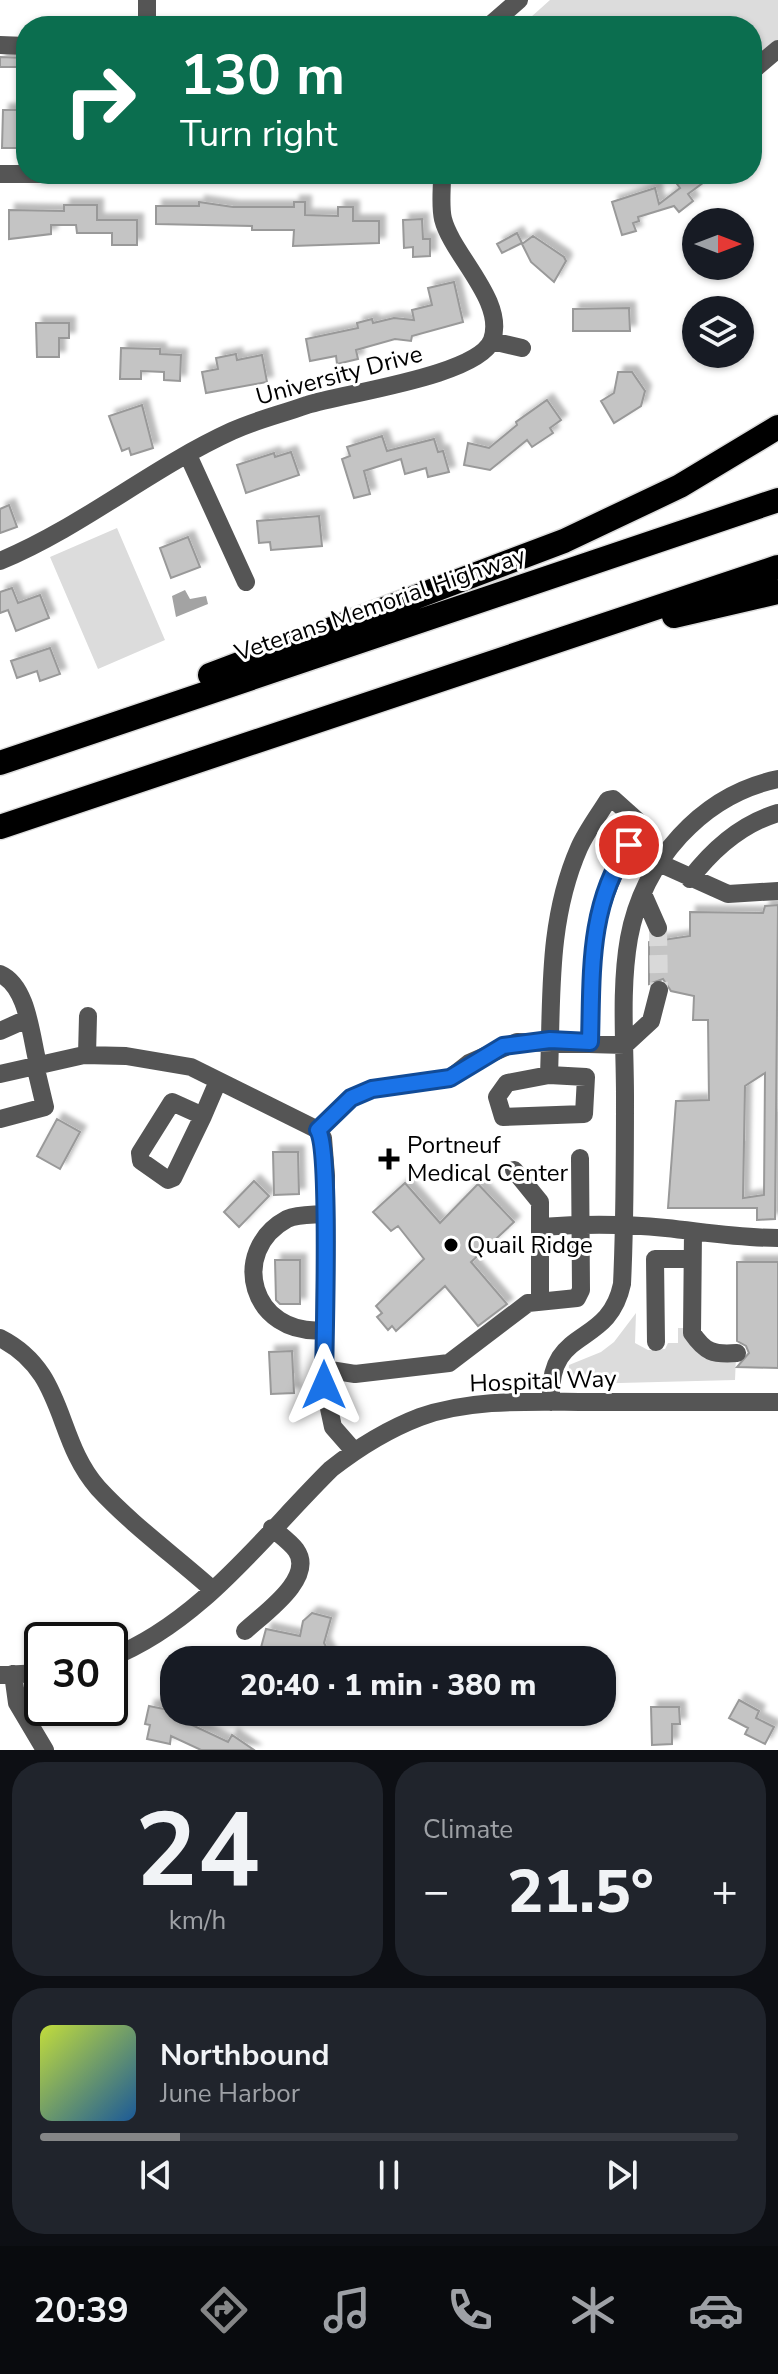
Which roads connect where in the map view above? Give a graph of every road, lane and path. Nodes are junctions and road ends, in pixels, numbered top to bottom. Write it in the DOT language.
graph roads {
  1 [pos="519,0"];
  2 [pos="501,16"];
  3 [pos="778,49"];
  4 [pos="762,63"];
  5 [pos="442,184"];
  6 [pos="492,341"];
  7 [pos="522,348"];
  8 [pos="778,427"];
  9 [pos="188,455"];
  10 [pos="778,500"];
  11 [pos="0,561"];
  12 [pos="778,567"];
  13 [pos="246,582"];
  14 [pos="778,592"];
  15 [pos="554,640"];
  16 [pos="82,736"];
  17 [pos="0,763"];
  18 [pos="778,779"];
  19 [pos="778,813"];
  20 [pos="0,827"];
  21 [pos="659,863"];
  22 [pos="690,879"];
  23 [pos="778,891"];
  24 [pos="643,894"];
  25 [pos="658,928"];
  26 [pos="0,974"];
  27 [pos="659,990"];
  28 [pos="88,1016"];
  29 [pos="27,1019"];
  30 [pos="0,1031"];
  31 [pos="550,1040"];
  32 [pos="590,1042"];
  33 [pos="625,1045"];
  34 [pos="87,1055"];
  35 [pos="36,1064"];
  36 [pos="0,1074"];
  37 [pos="549,1075"];
  38 [pos="218,1081"];
  39 [pos="203,1116"];
  40 [pos="0,1119"];
  41 [pos="318,1130"];
  42 [pos="580,1158"];
  43 [pos="514,1170"];
  44 [pos="324,1214"];
  45 [pos="579,1225"];
  46 [pos="625,1226"];
  47 [pos="541,1227"];
  48 [pos="693,1232"];
  49 [pos="778,1238"];
  50 [pos="692,1263"];
  51 [pos="540,1301"];
  52 [pos="324,1330"];
  53 [pos="0,1338"];
  54 [pos="656,1342"];
  55 [pos="737,1353"];
  56 [pos="324,1369"];
  57 [pos="551,1402"];
  58 [pos="778,1402"];
  59 [pos="354,1451"];
  60 [pos="272,1528"];
  61 [pos="213,1590"];
  62 [pos="245,1631"];
  63 [pos="128,1650"];
  64 [pos="6,1674"];
  65 [pos="45,1750"];
  1 -- 2 [label="street"];
  3 -- 4 [label="street"];
  5 -- 6 [label="street"];
  6 -- 7 [label="street"];
  6 -- 9 [label="street, University Drive"];
  8 -- 16 [label="highway"];
  9 -- 11 [label="street, University Drive"];
  9 -- 13 [label="street"];
  10 -- 16 [label="highway, Veterans Memorial Highway"];
  12 -- 15 [label="highway"];
  14 -- 15 [label="highway"];
  15 -- 20 [label="highway"];
  16 -- 17 [label="highway, Veterans Memorial Highway"];
  18 -- 21 [label="street"];
  19 -- 22 [label="street"];
  21 -- 22 [label="street"];
  21 -- 24 [label="street"];
  22 -- 23 [label="street"];
  24 -- 25 [label="street"];
  24 -- 33 [label="street"];
  26 -- 29 [label="street"];
  27 -- 33 [label="street"];
  28 -- 34 [label="street"];
  29 -- 30 [label="street"];
  29 -- 35 [label="street"];
  31 -- 32 [label="street"];
  31 -- 32 [label="street"];
  31 -- 37 [label="street"];
  31 -- 41 [label="street"];
  32 -- 33 [label="street"];
  33 -- 46 [label="street"];
  34 -- 35 [label="street"];
  34 -- 38 [label="street"];
  35 -- 36 [label="street"];
  35 -- 40 [label="street"];
  37 -- 37 [label="street"];
  38 -- 39 [label="street"];
  38 -- 41 [label="street"];
  41 -- 44 [label="street"];
  42 -- 45 [label="street"];
  43 -- 47 [label="street"];
  44 -- 52 [label="street"];
  44 -- 52 [label="street"];
  45 -- 46 [label="street"];
  45 -- 47 [label="street"];
  45 -- 51 [label="street"];
  46 -- 48 [label="street"];
  46 -- 57 [label="street"];
  47 -- 51 [label="street"];
  48 -- 49 [label="street"];
  48 -- 50 [label="street"];
  50 -- 54 [label="street"];
  50 -- 55 [label="street"];
  51 -- 56 [label="street"];
  52 -- 56 [label="street"];
  53 -- 61 [label="street"];
  56 -- 59 [label="street"];
  57 -- 58 [label="street, Hospital Way"];
  57 -- 59 [label="street, Hospital Way"];
  59 -- 60 [label="street, Hospital Way"];
  60 -- 61 [label="street, Hospital Way"];
  60 -- 62 [label="street"];
  61 -- 63 [label="street, Hospital Way"];
  64 -- 65 [label="street"];
}
